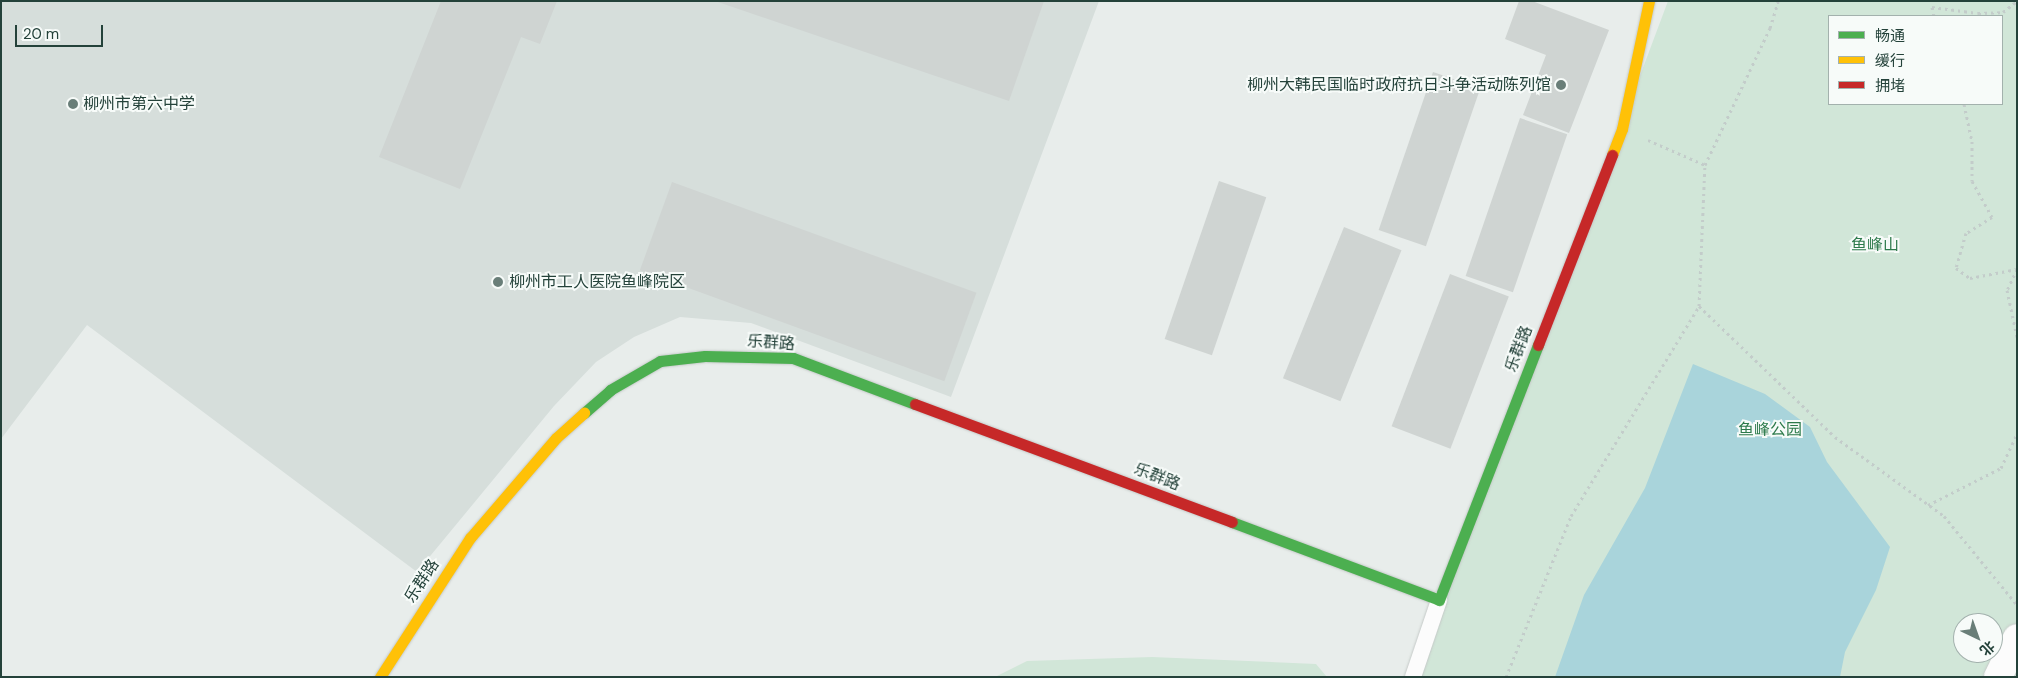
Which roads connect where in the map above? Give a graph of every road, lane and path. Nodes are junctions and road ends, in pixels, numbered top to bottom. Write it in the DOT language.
graph roads {
  1 [pos="1648,1"];
  2 [pos="1778,1"];
  3 [pos="2017,1"];
  4 [pos="1934,15"];
  5 [pos="1964,105"];
  6 [pos="1622,129"];
  7 [pos="1705,165"];
  8 [pos="2017,269"];
  9 [pos="1699,306"];
  10 [pos="2017,337"];
  11 [pos="2017,434"];
  12 [pos="1928,505"];
  13 [pos="1438,600"];
  14 [pos="2017,605"];
  15 [pos="2017,638"];
  16 [pos="380,677"];
  17 [pos="1413,677"];
  18 [pos="1506,677"];
  19 [pos="1998,677"];
  1 -- 6 [label="street, 乐群路"];
  2 -- 7 [label="path"];
  3 -- 4 [label="path"];
  5 -- 8 [label="path"];
  6 -- 7 [label="path"];
  6 -- 13 [label="street, 乐群路"];
  7 -- 9 [label="path"];
  8 -- 10 [label="path"];
  9 -- 12 [label="path"];
  9 -- 18 [label="path"];
  11 -- 12 [label="path"];
  12 -- 14 [label="path"];
  13 -- 16 [label="street, 乐群路"];
  13 -- 17 [label="lane"];
  15 -- 19 [label="street"];
}
